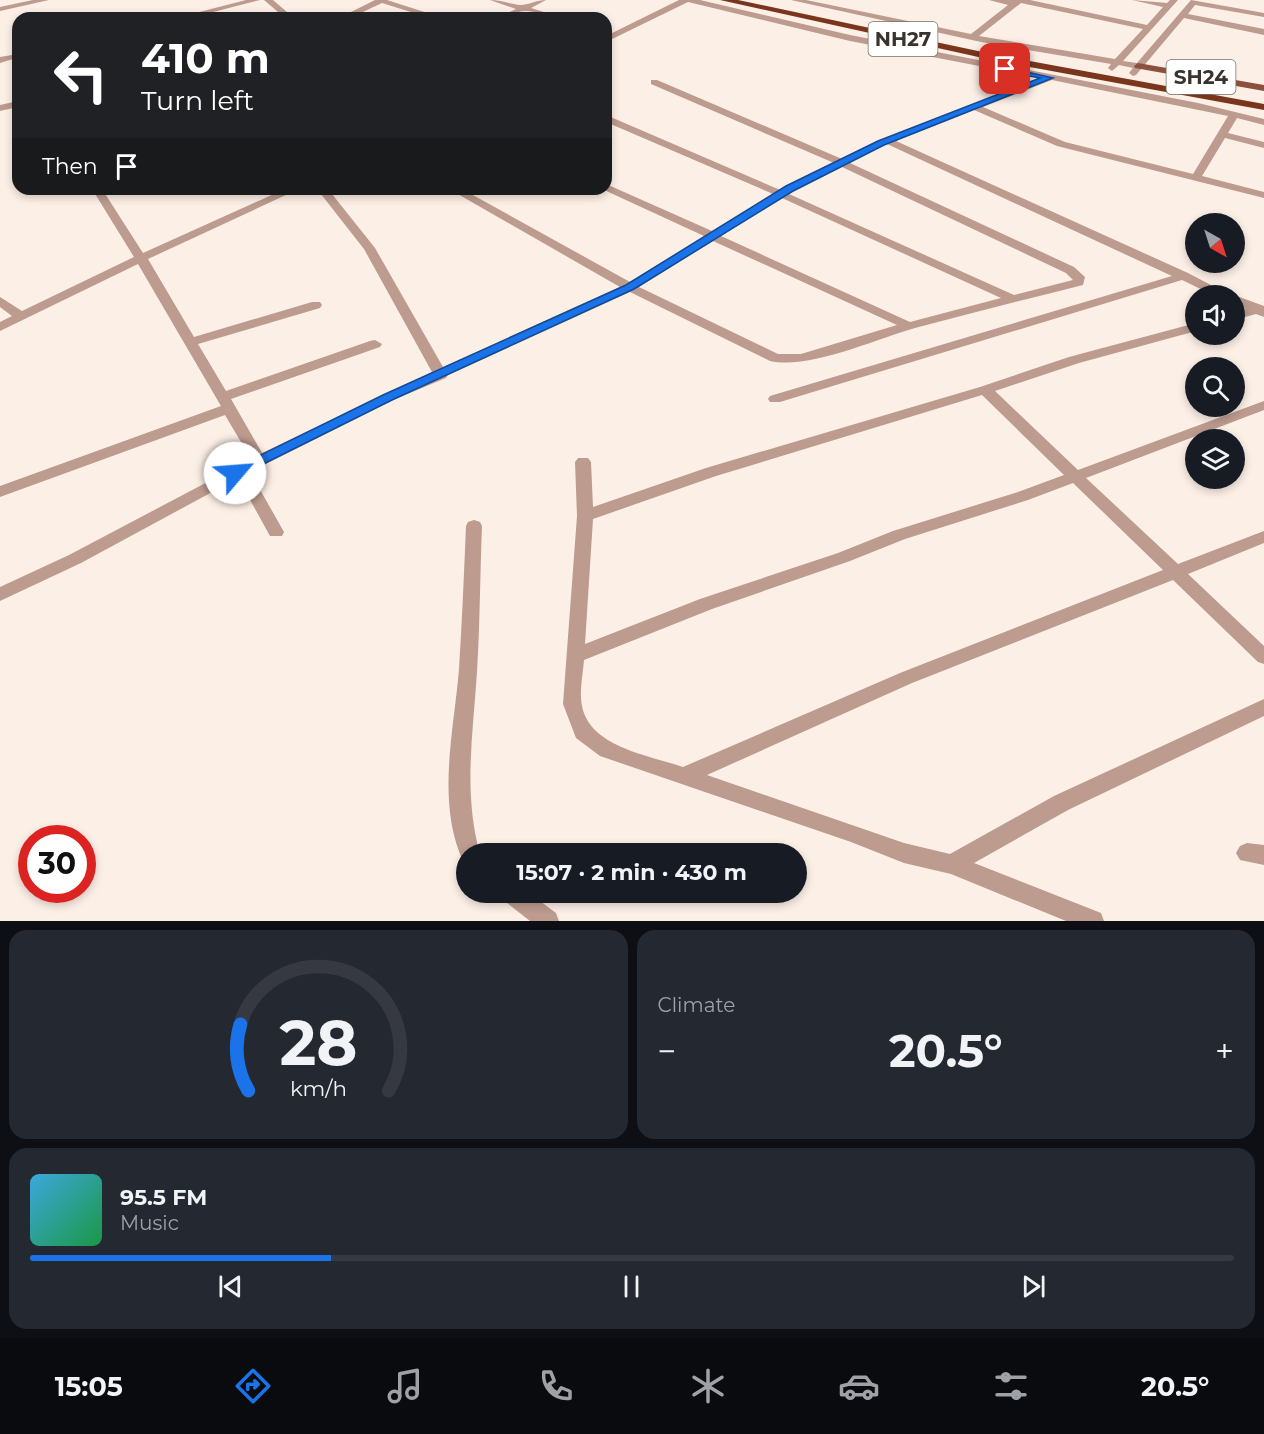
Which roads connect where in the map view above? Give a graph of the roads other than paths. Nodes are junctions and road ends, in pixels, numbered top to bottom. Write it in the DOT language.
graph roads {
  1 [pos="45,0"];
  2 [pos="256,0"];
  3 [pos="268,0"];
  4 [pos="381,0"];
  5 [pos="494,0"];
  6 [pos="542,0"];
  7 [pos="685,0"];
  8 [pos="690,0"];
  9 [pos="724,0"];
  10 [pos="760,0"];
  11 [pos="795,0"];
  12 [pos="993,0"];
  13 [pos="1136,0"];
  14 [pos="1018,1"];
  15 [pos="1195,1"];
  16 [pos="1171,3"];
  17 [pos="524,8"];
  18 [pos="0,9"];
  19 [pos="216,9"];
  20 [pos="204,12"];
  21 [pos="219,12"];
  22 [pos="283,12"];
  23 [pos="356,12"];
  24 [pos="420,12"];
  25 [pos="515,12"];
  26 [pos="538,12"];
  27 [pos="1182,15"];
  28 [pos="1264,15"];
  29 [pos="1149,28"];
  30 [pos="1264,32"];
  31 [pos="612,36"];
  32 [pos="974,37"];
  33 [pos="1114,66"];
  34 [pos="1135,70"];
  35 [pos="1049,78"];
  36 [pos="654,82"];
  37 [pos="1264,88"];
  38 [pos="1264,96"];
  39 [pos="1183,98"];
  40 [pos="975,107"];
  41 [pos="1264,107"];
  42 [pos="1234,115"];
  43 [pos="612,121"];
  44 [pos="1264,122"];
  45 [pos="1222,134"];
  46 [pos="888,141"];
  47 [pos="1264,145"];
  48 [pos="842,162"];
  49 [pos="1196,177"];
  50 [pos="612,191"];
  51 [pos="781,194"];
  52 [pos="101,195"];
  53 [pos="281,195"];
  54 [pos="327,195"];
  55 [pos="465,195"];
  56 [pos="1264,195"];
  57 [pos="713,236"];
  58 [pos="141,258"];
  59 [pos="1184,276"];
  60 [pos="1203,285"];
  61 [pos="630,287"];
  62 [pos="1013,298"];
  63 [pos="0,301"];
  64 [pos="1245,303"];
  65 [pos="316,305"];
  66 [pos="1262,310"];
  67 [pos="1245,314"];
  68 [pos="21,317"];
  69 [pos="909,326"];
  70 [pos="0,327"];
  71 [pos="1185,330"];
  72 [pos="191,342"];
  73 [pos="375,344"];
  74 [pos="441,375"];
  75 [pos="985,390"];
  76 [pos="775,399"];
  77 [pos="227,403"];
  78 [pos="1264,405"];
  79 [pos="259,460"];
  80 [pos="583,462"];
  81 [pos="241,470"];
  82 [pos="1077,477"];
  83 [pos="0,492"];
  84 [pos="585,516"];
  85 [pos="474,526"];
  86 [pos="276,532"];
  87 [pos="1264,537"];
  88 [pos="1176,573"];
  89 [pos="0,594"];
  90 [pos="574,656"];
  91 [pos="1264,657"];
  92 [pos="1264,707"];
  93 [pos="683,776"];
  94 [pos="467,843"];
  95 [pos="952,864"];
  96 [pos="524,903"];
  97 [pos="548,921"];
  98 [pos="1093,921"];
  1 -- 18 [label="street"];
  2 -- 19 [label="street"];
  3 -- 22 [label="street"];
  4 -- 23 [label="street"];
  4 -- 24 [label="street"];
  5 -- 17 [label="street"];
  6 -- 17 [label="street"];
  7 -- 31 [label="street"];
  8 -- 35 [label="street"];
  9 -- 39 [label="highway, NH27"];
  10 -- 33 [label="highway, NH27"];
  11 -- 32 [label="street"];
  12 -- 14 [label="street"];
  13 -- 16 [label="street"];
  14 -- 29 [label="street"];
  14 -- 32 [label="street"];
  15 -- 27 [label="street"];
  15 -- 28 [label="street"];
  16 -- 29 [label="street"];
  17 -- 25 [label="street"];
  17 -- 26 [label="street"];
  19 -- 20 [label="street"];
  19 -- 21 [label="street"];
  27 -- 30 [label="street"];
  27 -- 34 [label="street"];
  29 -- 33 [label="street"];
  32 -- 33 [label="street"];
  33 -- 34 [label="highway, NH27"];
  34 -- 37 [label="main road, SH24"];
  34 -- 38 [label="highway, NH27"];
  35 -- 39 [label="street"];
  35 -- 40 [label="street"];
  36 -- 48 [label="street"];
  39 -- 41 [label="highway, NH27"];
  39 -- 42 [label="street"];
  40 -- 46 [label="street"];
  40 -- 49 [label="street"];
  42 -- 44 [label="street"];
  42 -- 45 [label="street"];
  43 -- 51 [label="street"];
  45 -- 47 [label="street"];
  45 -- 49 [label="street"];
  46 -- 48 [label="street"];
  46 -- 59 [label="street"];
  48 -- 51 [label="street"];
  48 -- 62 [label="street"];
  49 -- 56 [label="street"];
  50 -- 57 [label="street"];
  51 -- 57 [label="street"];
  51 -- 62 [label="street"];
  52 -- 58 [label="street"];
  53 -- 58 [label="street"];
  54 -- 74 [label="street"];
  55 -- 61 [label="street"];
  57 -- 61 [label="street"];
  57 -- 69 [label="street"];
  58 -- 68 [label="street"];
  58 -- 72 [label="street"];
  59 -- 60 [label="street"];
  59 -- 76 [label="street"];
  61 -- 69 [label="street"];
  61 -- 74 [label="street"];
  62 -- 69 [label="street"];
  63 -- 68 [label="street"];
  64 -- 66 [label="street"];
  65 -- 72 [label="street"];
  66 -- 67 [label="street"];
  68 -- 70 [label="street"];
  71 -- 75 [label="street"];
  72 -- 77 [label="street"];
  73 -- 77 [label="street"];
  74 -- 79 [label="street"];
  75 -- 82 [label="street"];
  75 -- 84 [label="street"];
  77 -- 79 [label="street"];
  77 -- 83 [label="street"];
  78 -- 82 [label="street"];
  79 -- 81 [label="street"];
  80 -- 84 [label="street"];
  81 -- 86 [label="street"];
  81 -- 89 [label="street"];
  82 -- 88 [label="street"];
  82 -- 90 [label="street"];
  84 -- 90 [label="street"];
  85 -- 94 [label="street"];
  87 -- 88 [label="street"];
  88 -- 91 [label="street"];
  88 -- 93 [label="street"];
  90 -- 93 [label="street"];
  92 -- 95 [label="street"];
  93 -- 95 [label="street"];
  95 -- 98 [label="street"];
  96 -- 97 [label="street"];
}
